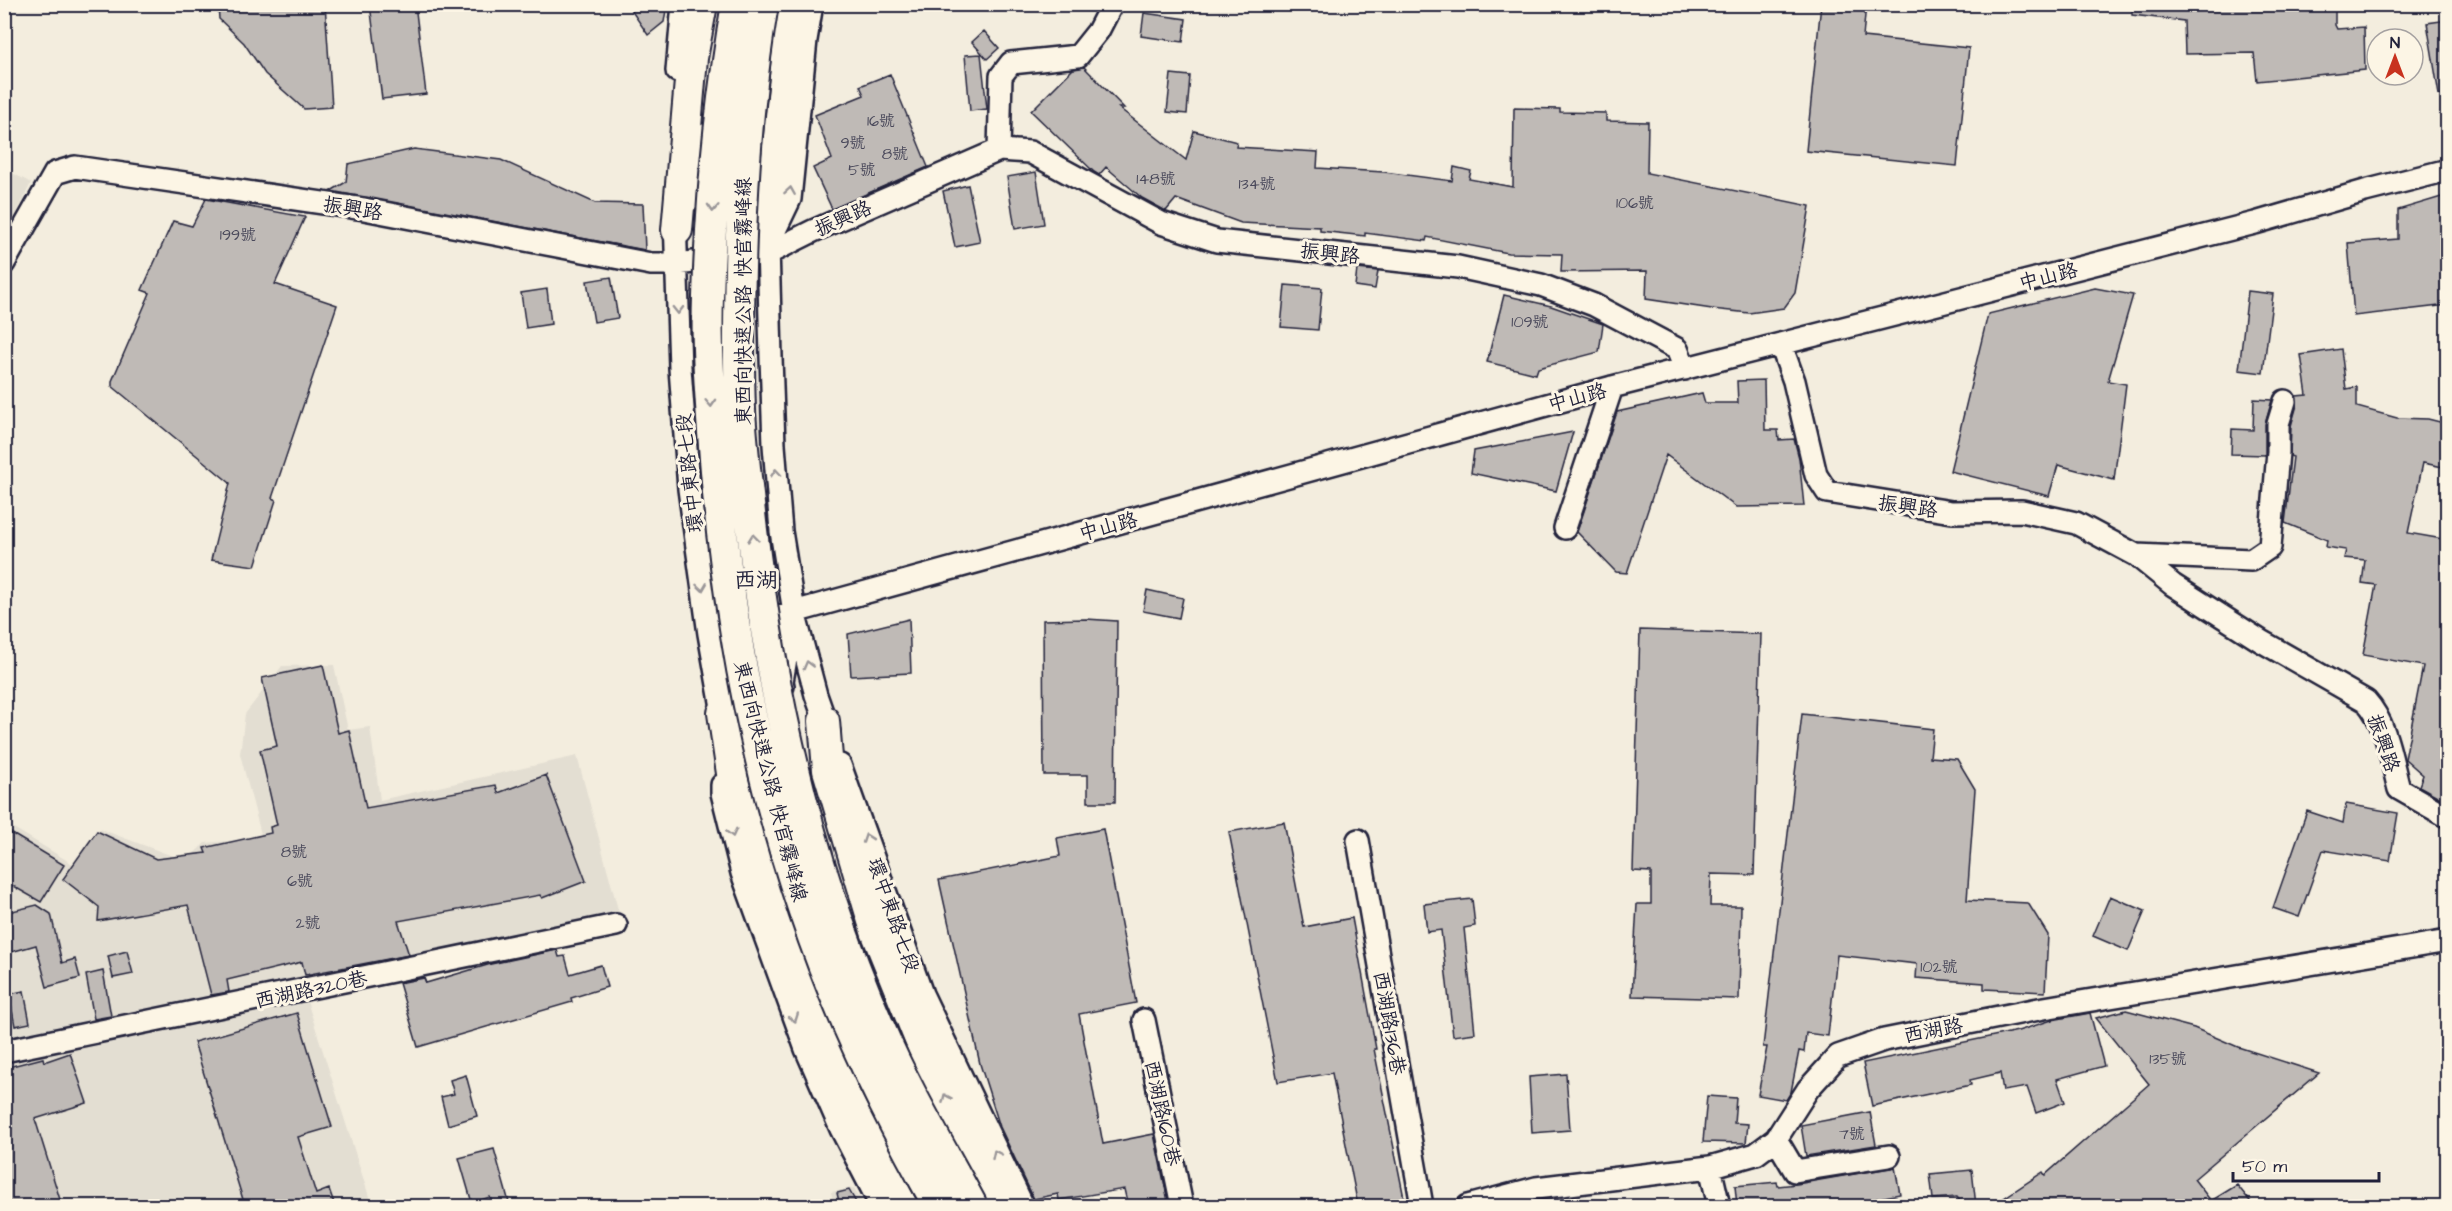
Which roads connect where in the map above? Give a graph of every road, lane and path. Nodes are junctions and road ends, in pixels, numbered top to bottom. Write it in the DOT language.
graph roads {
  1 [pos="683,4"];
  2 [pos="702,4"];
  3 [pos="726,4"];
  4 [pos="737,4"];
  5 [pos="763,4"];
  6 [pos="772,4"];
  7 [pos="794,4"];
  8 [pos="812,4"];
  9 [pos="1112,4"];
  10 [pos="999,150"];
  11 [pos="2448,170"];
  12 [pos="677,230"];
  13 [pos="768,249"];
  14 [pos="4,263"];
  15 [pos="677,264"];
  16 [pos="1781,345"];
  17 [pos="1685,369"];
  18 [pos="1612,387"];
  19 [pos="2285,401"];
  20 [pos="1565,528"];
  21 [pos="2136,555"];
  22 [pos="794,612"];
  23 [pos="709,634"];
  24 [pos="723,713"];
  25 [pos="824,721"];
  26 [pos="2448,817"];
  27 [pos="1358,840"];
  28 [pos="616,926"];
  29 [pos="2448,941"];
  30 [pos="1144,1020"];
  31 [pos="4,1051"];
  32 [pos="1776,1139"];
  33 [pos="1889,1156"];
  34 [pos="1710,1167"];
  35 [pos="881,1206"];
  36 [pos="902,1206"];
  37 [pos="928,1206"];
  38 [pos="939,1206"];
  39 [pos="972,1206"];
  40 [pos="979,1206"];
  41 [pos="1000,1206"];
  42 [pos="1023,1206"];
  43 [pos="1182,1206"];
  44 [pos="1422,1206"];
  45 [pos="1468,1206"];
  46 [pos="1719,1206"];
  1 -- 12 [label="street, 環中東路七段"];
  2 -- 12 [label="highway"];
  3 -- 12 [label="street, 環中東路七段"];
  4 -- 38 [label="highway, 東西向快速公路 快官霧峰線, one-way, bridge"];
  39 -- 5 [label="highway, 東西向快速公路 快官霧峰線, one-way, bridge"];
  6 -- 13 [label="street, 環中東路七段"];
  7 -- 13 [label="highway"];
  13 -- 8 [label="street, 環中東路七段, one-way"];
  9 -- 10 [label="street"];
  10 -- 13 [label="street, 振興路"];
  10 -- 17 [label="street, 振興路"];
  11 -- 16 [label="street, 中山路"];
  12 -- 15 [label="street, 環中東路七段"];
  13 -- 15 [label="street, 振興路"];
  22 -- 13 [label="street, 環中東路七段, one-way"];
  14 -- 15 [label="street, 振興路"];
  15 -- 23 [label="street, 環中東路七段, one-way"];
  16 -- 17 [label="street, 中山路"];
  16 -- 21 [label="street, 振興路"];
  17 -- 18 [label="street, 中山路"];
  18 -- 20 [label="street"];
  18 -- 22 [label="street, 中山路"];
  19 -- 21 [label="street, 振興路"];
  21 -- 26 [label="street, 振興路"];
  22 -- 23 [label="street, 中山路"];
  25 -- 22 [label="street, 環中東路七段, one-way"];
  22 -- 40 [label="street, 環中東路七段"];
  23 -- 24 [label="street, 環中東路七段"];
  24 -- 35 [label="street, 環中東路七段, one-way"];
  24 -- 36 [label="highway"];
  24 -- 37 [label="street, 環中東路七段"];
  41 -- 25 [label="highway, one-way"];
  42 -- 25 [label="street, 環中東路七段, one-way"];
  27 -- 44 [label="street, 西湖路136巷"];
  28 -- 31 [label="street, 西湖路320巷"];
  29 -- 32 [label="street, 西湖路"];
  30 -- 43 [label="street, 西湖路160巷"];
  32 -- 33 [label="street"];
  32 -- 34 [label="street, 西湖路"];
  34 -- 45 [label="street, 西湖路"];
  34 -- 46 [label="street"];
}
